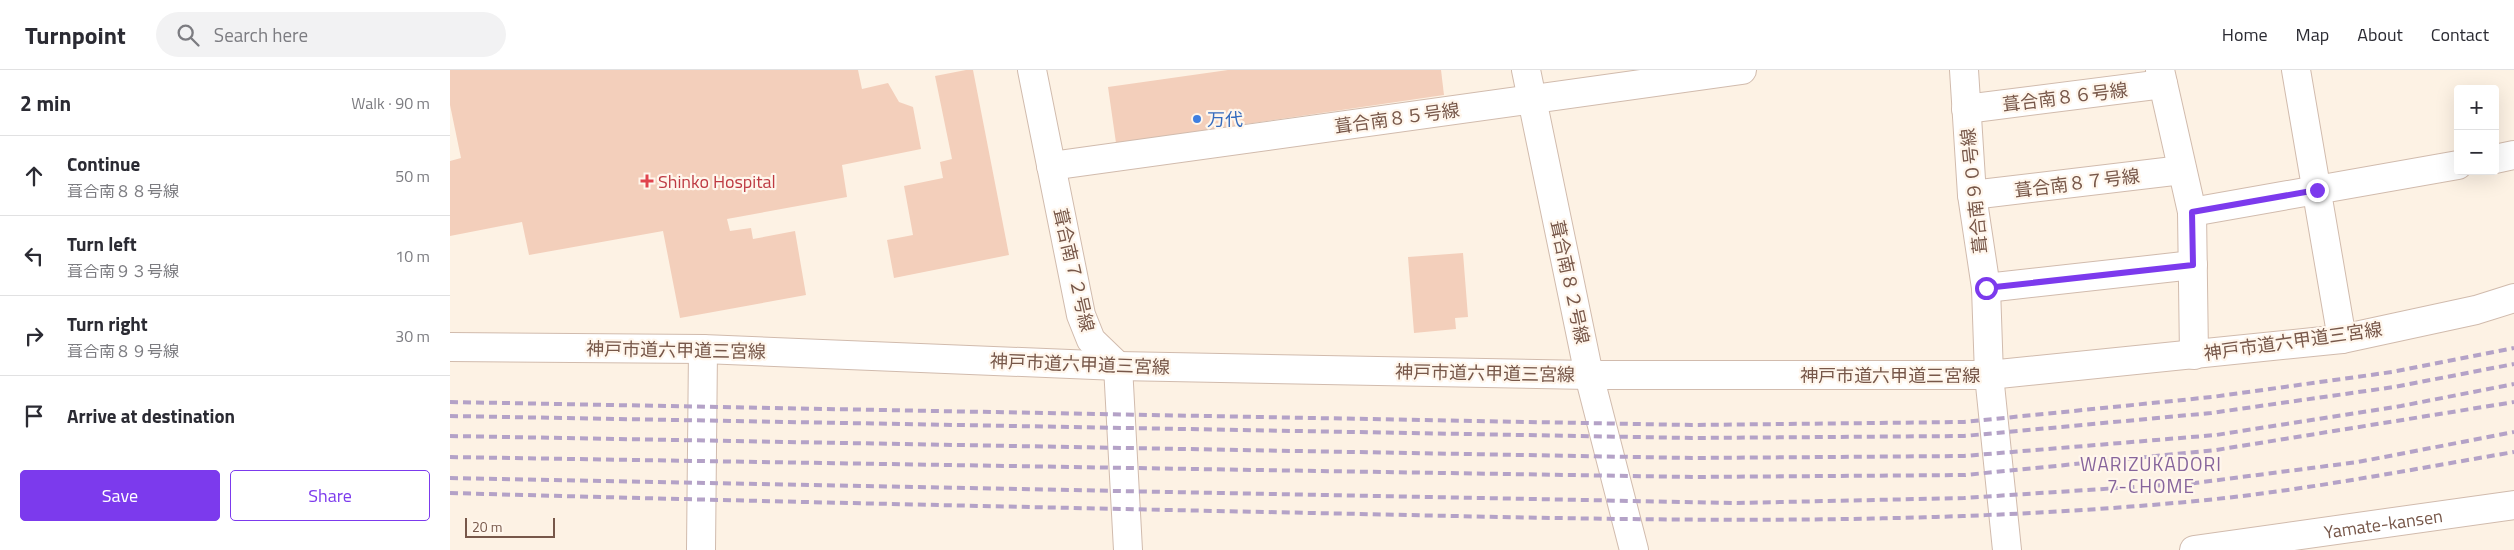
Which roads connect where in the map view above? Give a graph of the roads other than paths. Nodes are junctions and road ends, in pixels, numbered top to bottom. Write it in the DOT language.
graph roads {
  1 [pos="1032,70"];
  2 [pos="1526,70"];
  3 [pos="1742,70"];
  4 [pos="1964,70"];
  5 [pos="2296,70"];
  6 [pos="2161,77"];
  7 [pos="1531,100"];
  8 [pos="1966,110"];
  9 [pos="2514,155"];
  10 [pos="2499,157"];
  11 [pos="1051,166"];
  12 [pos="2454,166"];
  13 [pos="2182,170"];
  14 [pos="2317,190"];
  15 [pos="1972,195"];
  16 [pos="2192,212"];
  17 [pos="2193,265"];
  18 [pos="1986,288"];
  19 [pos="2514,298"];
  20 [pos="2342,339"];
  21 [pos="450,347"];
  22 [pos="703,349"];
  23 [pos="2194,354"];
  24 [pos="1118,366"];
  25 [pos="1589,375"];
  26 [pos="1989,375"];
  27 [pos="2514,505"];
  28 [pos="701,550"];
  29 [pos="1128,550"];
  30 [pos="1634,550"];
  31 [pos="2007,550"];
  32 [pos="2194,550"];
  1 -- 11 [label="street, 葺合南７２号線"];
  2 -- 7 [label="street, 葺合南８２号線"];
  3 -- 7 [label="street, 葺合南８５号線"];
  4 -- 8 [label="street, 葺合南９０号線"];
  5 -- 14 [label="street"];
  6 -- 8 [label="street, 葺合南８６号線"];
  6 -- 13 [label="street"];
  7 -- 11 [label="street, 葺合南８５号線"];
  7 -- 25 [label="street, 葺合南８２号線"];
  8 -- 15 [label="street, 葺合南９０号線"];
  9 -- 10 [label="street"];
  11 -- 24 [label="street, 葺合南７２号線"];
  12 -- 14 [label="street"];
  13 -- 15 [label="street, 葺合南８７号線"];
  13 -- 16 [label="street"];
  14 -- 16 [label="street"];
  14 -- 20 [label="street"];
  15 -- 18 [label="street, 葺合南９０号線"];
  16 -- 17 [label="street"];
  17 -- 18 [label="street"];
  17 -- 23 [label="street"];
  18 -- 26 [label="street, 葺合南９０号線"];
  19 -- 20 [label="street, 神戸市道六甲道三宮線"];
  20 -- 23 [label="street, 神戸市道六甲道三宮線"];
  21 -- 22 [label="street, 神戸市道六甲道三宮線"];
  22 -- 24 [label="street, 神戸市道六甲道三宮線"];
  22 -- 28 [label="street"];
  23 -- 26 [label="street, 神戸市道六甲道三宮線"];
  24 -- 25 [label="street, 神戸市道六甲道三宮線"];
  24 -- 29 [label="street"];
  25 -- 26 [label="street, 神戸市道六甲道三宮線"];
  25 -- 30 [label="street, 葺合南８２号線"];
  26 -- 31 [label="street, 葺合南９０号線"];
  27 -- 32 [label="street, Yamate-kansen"];
}
